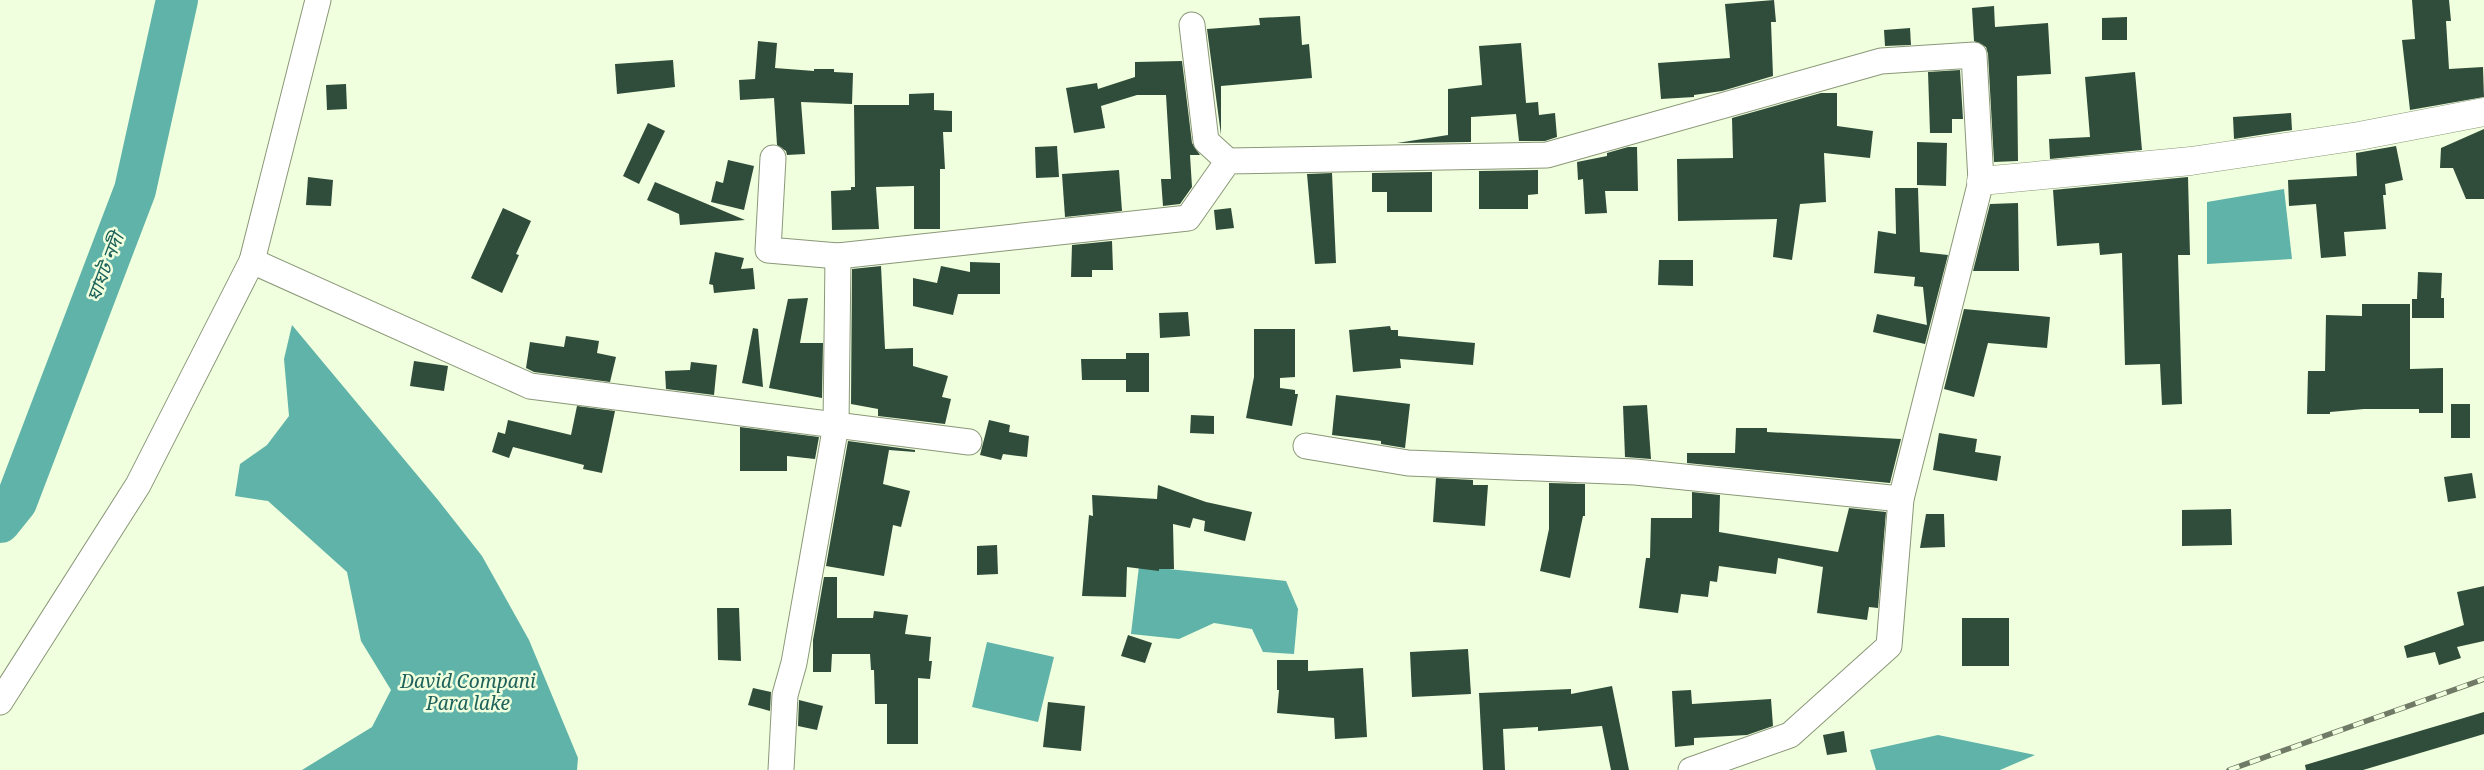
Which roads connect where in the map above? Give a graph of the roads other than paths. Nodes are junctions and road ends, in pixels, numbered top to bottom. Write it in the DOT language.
graph roads {
  1 [pos="318,0"];
  2 [pos="1192,25"];
  3 [pos="2484,112"];
  4 [pos="773,158"];
  5 [pos="1228,161"];
  6 [pos="1981,181"];
  7 [pos="838,256"];
  8 [pos="252,260"];
  9 [pos="836,425"];
  10 [pos="969,442"];
  11 [pos="1306,446"];
  12 [pos="1901,499"];
  13 [pos="0,702"];
  14 [pos="781,770"];
  15 [pos="1691,770"];
  1 -- 8 [label="street"];
  2 -- 5 [label="street"];
  3 -- 6 [label="street"];
  4 -- 7 [label="street"];
  5 -- 6 [label="street"];
  5 -- 7 [label="street"];
  6 -- 12 [label="street"];
  7 -- 9 [label="street"];
  8 -- 9 [label="street"];
  8 -- 13 [label="street"];
  9 -- 10 [label="street"];
  9 -- 14 [label="street"];
  11 -- 12 [label="street"];
  12 -- 15 [label="street"];
}
